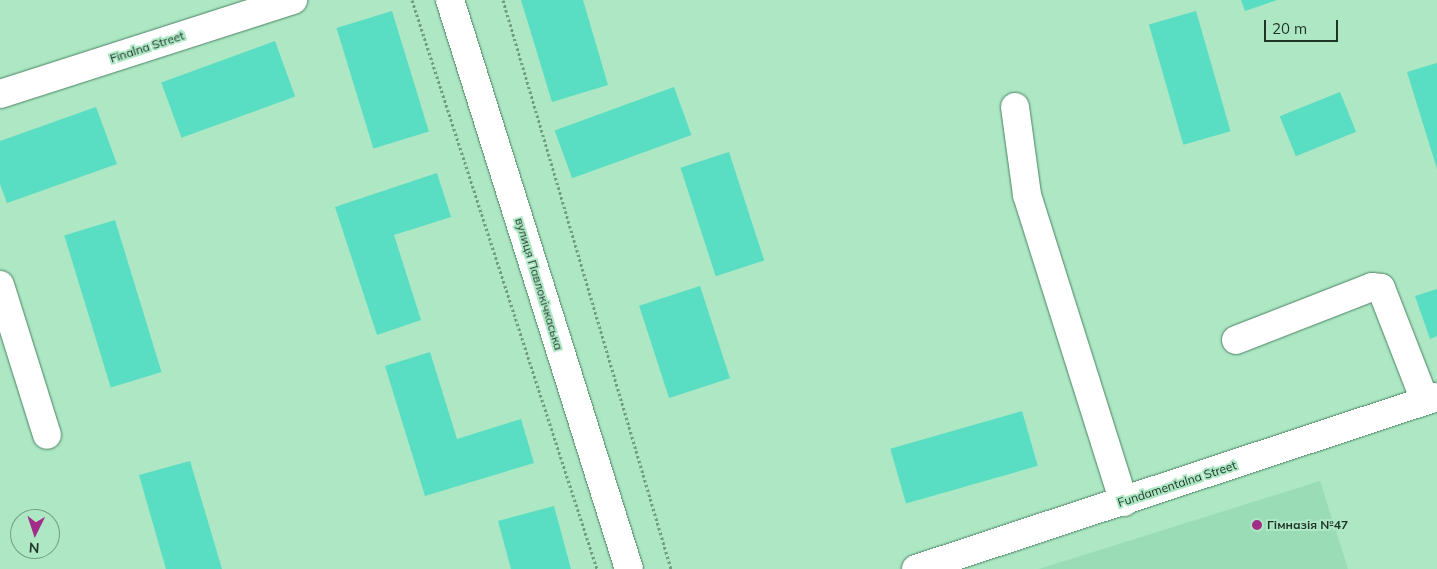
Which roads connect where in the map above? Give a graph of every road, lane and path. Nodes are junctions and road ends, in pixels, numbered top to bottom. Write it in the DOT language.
graph roads {
  1 [pos="293,0"];
  2 [pos="412,0"];
  3 [pos="450,0"];
  4 [pos="503,0"];
  5 [pos="0,94"];
  6 [pos="1015,108"];
  7 [pos="0,285"];
  8 [pos="1236,340"];
  9 [pos="1431,399"];
  10 [pos="46,435"];
  11 [pos="1124,502"];
  12 [pos="597,569"];
  13 [pos="629,569"];
  14 [pos="670,569"];
  15 [pos="916,569"];
  1 -- 5 [label="street, Finalna Street"];
  2 -- 12 [label="path"];
  3 -- 13 [label="street, вулиця Павлокічкаська"];
  4 -- 14 [label="path"];
  6 -- 11 [label="street"];
  7 -- 10 [label="street"];
  8 -- 9 [label="street"];
  9 -- 11 [label="street, Fundamentalna Street"];
  11 -- 15 [label="street, Fundamentalna Street"];
}
